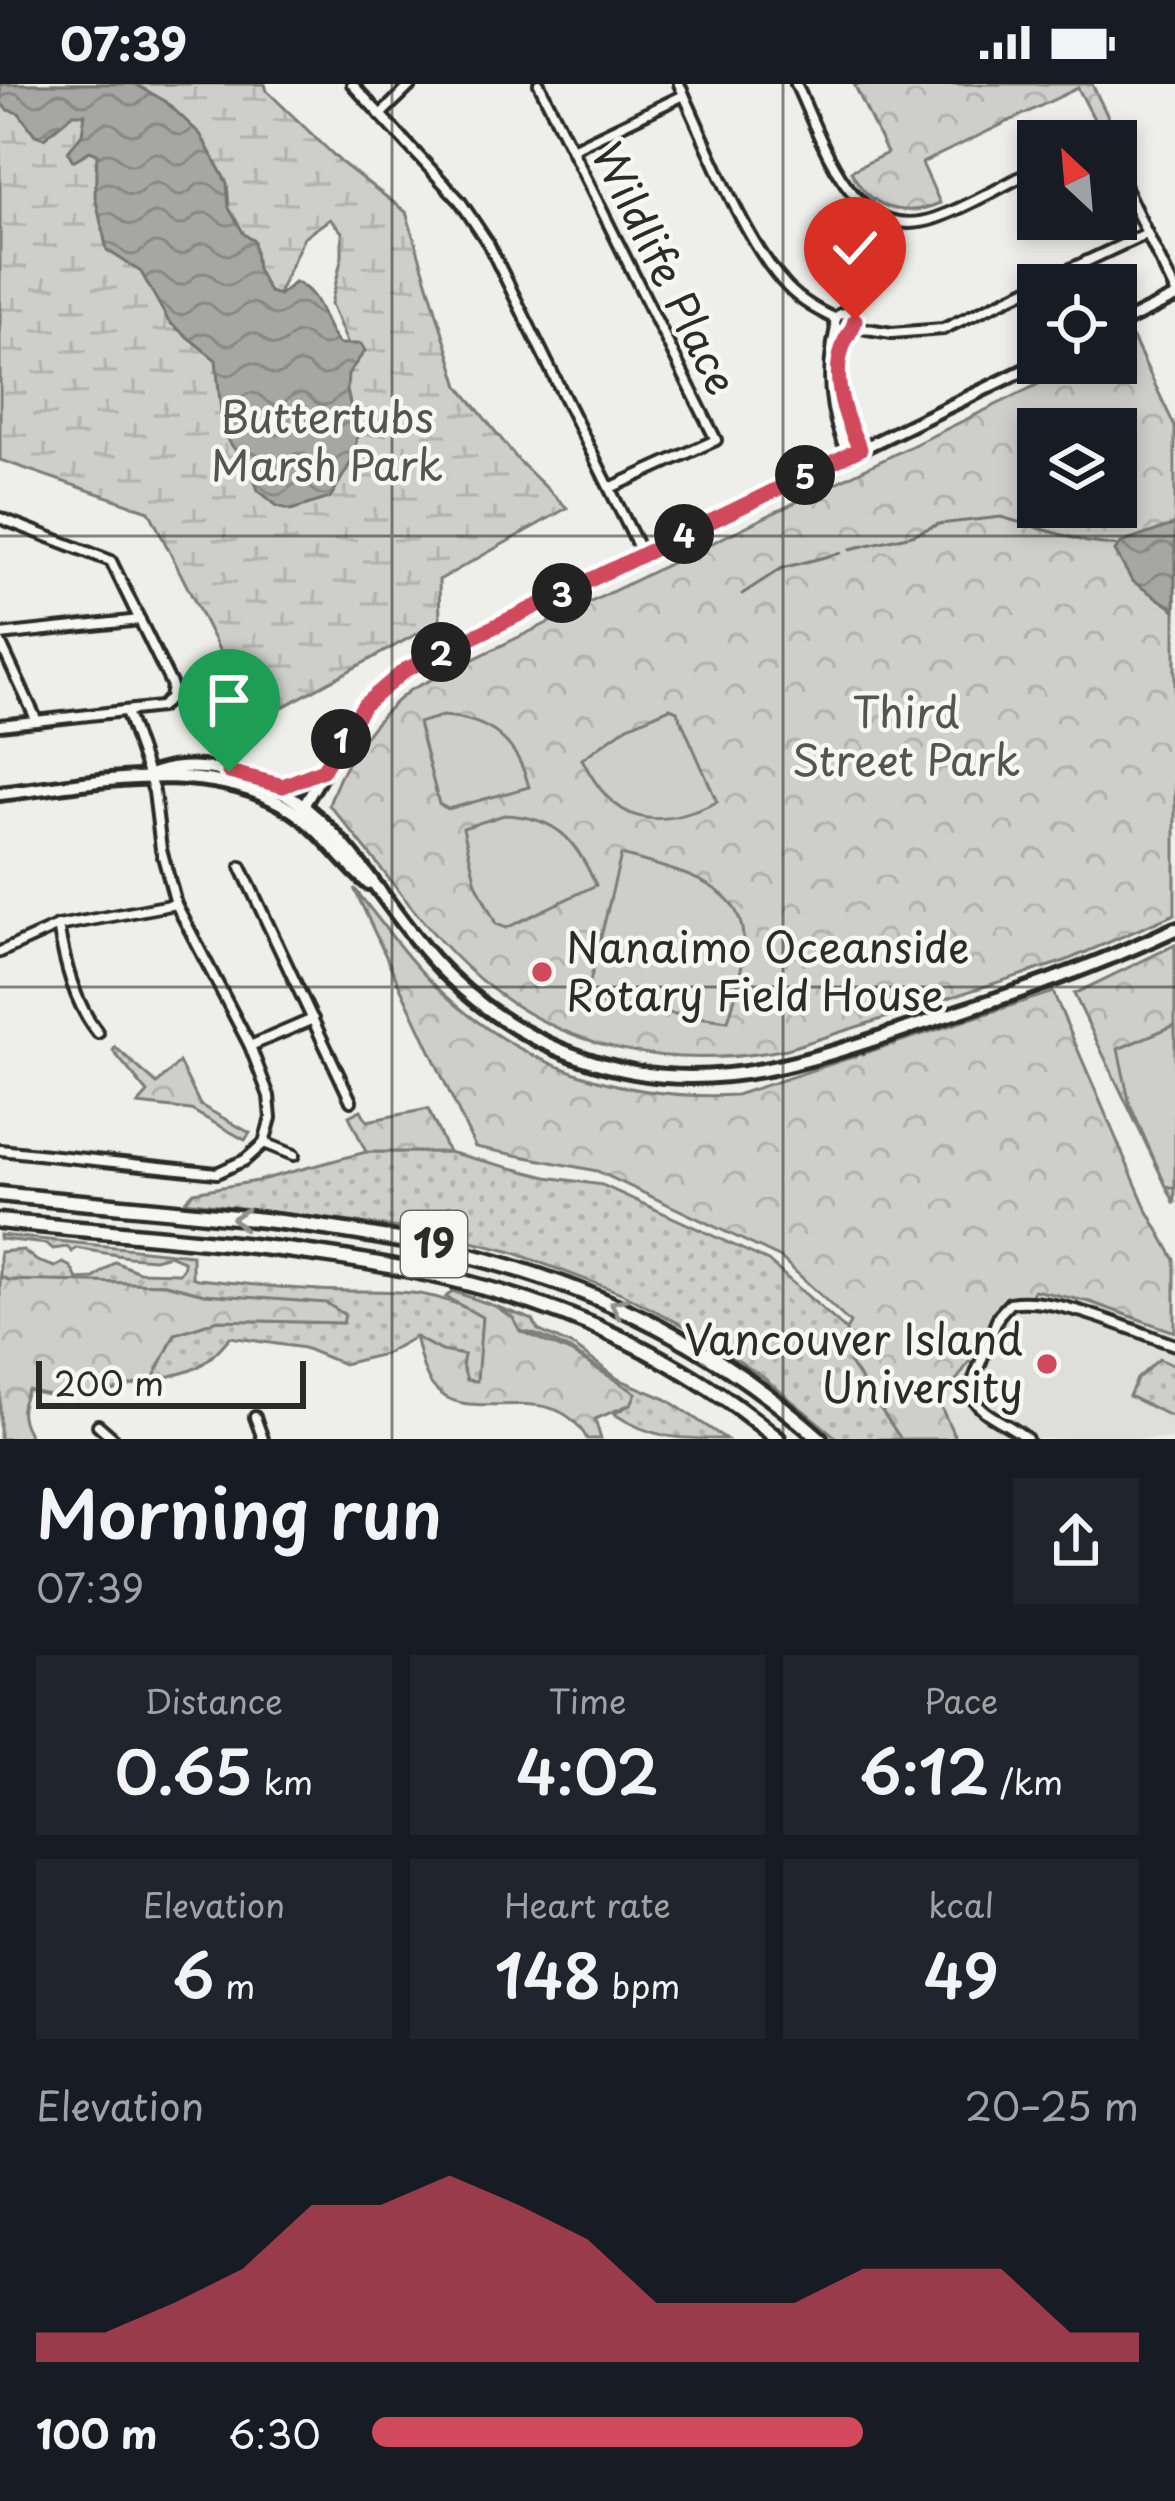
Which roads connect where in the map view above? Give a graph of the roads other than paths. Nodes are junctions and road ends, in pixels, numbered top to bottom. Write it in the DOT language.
graph roads {
  1 [pos="352,84"];
  2 [pos="412,84"];
  3 [pos="539,84"];
  4 [pos="679,84"];
  5 [pos="796,84"];
  6 [pos="684,95"];
  7 [pos="380,116"];
  8 [pos="571,149"];
  9 [pos="1017,178"];
  10 [pos="1137,212"];
  11 [pos="884,220"];
  12 [pos="1147,233"];
  13 [pos="1175,294"];
  14 [pos="849,314"];
  15 [pos="1137,315"];
  16 [pos="836,323"];
  17 [pos="852,330"];
  18 [pos="1017,374"];
  19 [pos="860,449"];
  20 [pos="848,454"];
  21 [pos="610,488"];
  22 [pos="0,518"];
  23 [pos="642,554"];
  24 [pos="140,620"];
  25 [pos="0,638"];
  26 [pos="126,711"];
  27 [pos="37,721"];
  28 [pos="0,725"];
  29 [pos="323,770"];
  30 [pos="148,776"];
  31 [pos="271,785"];
  32 [pos="0,794"];
  33 [pos="301,809"];
  34 [pos="242,867"];
  35 [pos="176,904"];
  36 [pos="58,926"];
  37 [pos="1175,929"];
  38 [pos="0,952"];
  39 [pos="313,1019"];
  40 [pos="98,1033"];
  41 [pos="250,1046"];
  42 [pos="351,1101"];
  43 [pos="264,1143"];
  44 [pos="0,1150"];
  45 [pos="294,1155"];
  46 [pos="0,1194"];
  47 [pos="0,1221"];
  48 [pos="1175,1346"];
  49 [pos="255,1418"];
  50 [pos="98,1425"];
  51 [pos="114,1439"];
  52 [pos="263,1439"];
  53 [pos="778,1439"];
  54 [pos="820,1439"];
  55 [pos="1027,1439"];
  1 -- 7 [label="street"];
  2 -- 7 [label="street"];
  3 -- 8 [label="street, Wildlife Place"];
  4 -- 6 [label="street"];
  5 -- 11 [label="street"];
  6 -- 8 [label="street"];
  6 -- 16 [label="street"];
  7 -- 21 [label="street"];
  8 -- 21 [label="street, Wildlife Place"];
  9 -- 11 [label="street"];
  10 -- 12 [label="street"];
  11 -- 14 [label="street"];
  12 -- 13 [label="street"];
  12 -- 17 [label="street"];
  13 -- 15 [label="street"];
  14 -- 16 [label="street"];
  14 -- 17 [label="street"];
  16 -- 17 [label="street"];
  16 -- 20 [label="street"];
  17 -- 19 [label="street"];
  18 -- 19 [label="street"];
  19 -- 20 [label="street"];
  20 -- 23 [label="street"];
  21 -- 23 [label="street"];
  22 -- 24 [label="street"];
  23 -- 29 [label="street"];
  24 -- 25 [label="street"];
  24 -- 26 [label="street"];
  25 -- 27 [label="street"];
  26 -- 27 [label="street"];
  26 -- 30 [label="street"];
  27 -- 28 [label="street"];
  29 -- 31 [label="main road"];
  29 -- 33 [label="street"];
  30 -- 31 [label="main road"];
  30 -- 32 [label="main road"];
  30 -- 33 [label="main road"];
  30 -- 35 [label="street"];
  31 -- 33 [label="main road"];
  33 -- 37 [label="main road"];
  34 -- 39 [label="street"];
  35 -- 36 [label="street"];
  35 -- 41 [label="street"];
  36 -- 38 [label="street"];
  36 -- 40 [label="street"];
  39 -- 41 [label="street"];
  39 -- 42 [label="street"];
  41 -- 43 [label="street"];
  43 -- 44 [label="street"];
  43 -- 45 [label="street"];
  54 -- 46 [label="highway, 19, one-way"];
  47 -- 53 [label="highway, 19"];
  48 -- 55 [label="street"];
  49 -- 52 [label="street"];
  50 -- 51 [label="street"];
}
